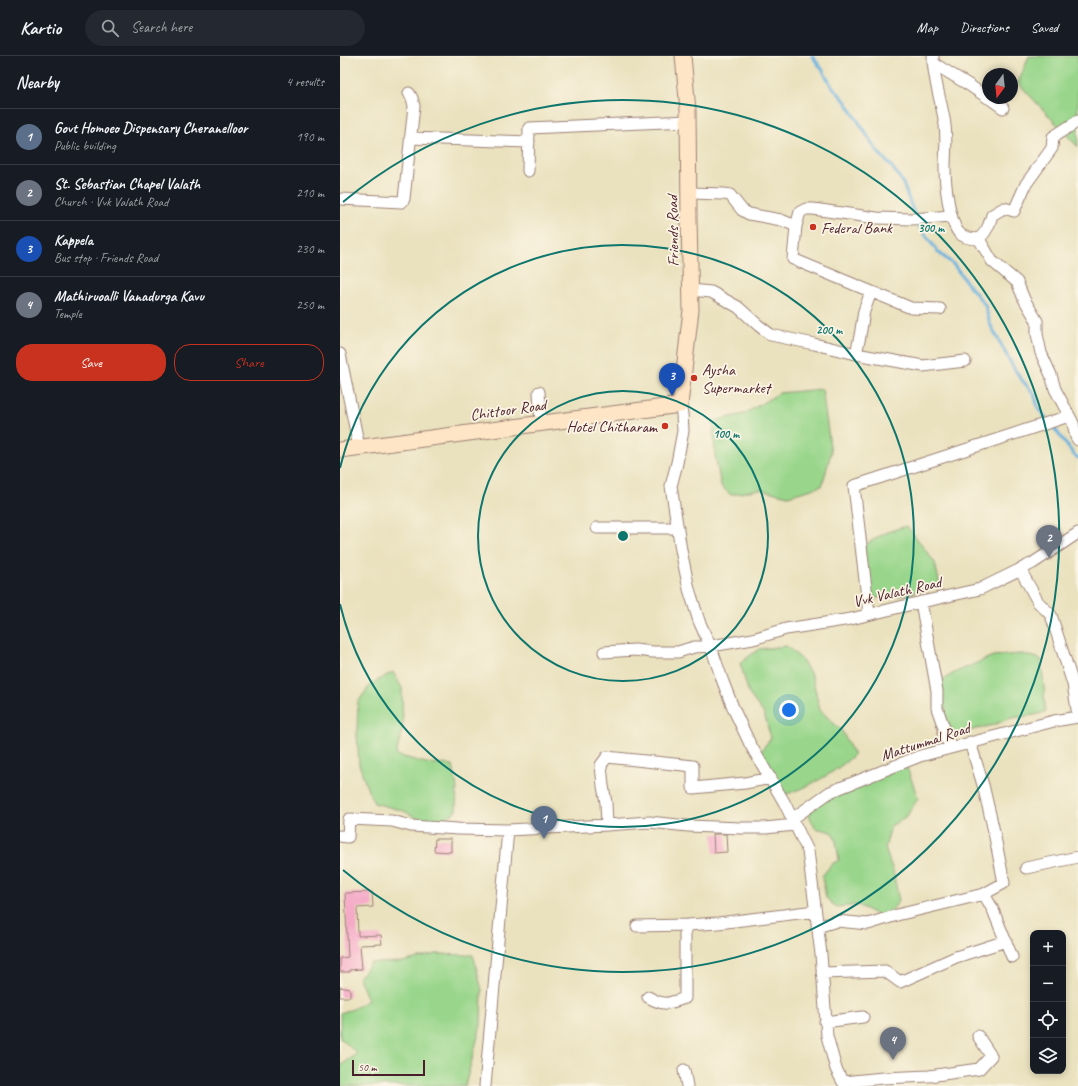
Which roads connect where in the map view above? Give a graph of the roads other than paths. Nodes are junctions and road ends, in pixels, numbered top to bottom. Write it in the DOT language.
graph roads {
  1 [pos="682,56"];
  2 [pos="933,59"];
  3 [pos="409,93"];
  4 [pos="982,94"];
  5 [pos="997,104"];
  6 [pos="1003,108"];
  7 [pos="688,121"];
  8 [pos="1078,121"];
  9 [pos="410,138"];
  10 [pos="529,142"];
  11 [pos="528,171"];
  12 [pos="689,193"];
  13 [pos="340,199"];
  14 [pos="951,216"];
  15 [pos="796,226"];
  16 [pos="979,239"];
  17 [pos="691,290"];
  18 [pos="872,292"];
  19 [pos="940,309"];
  20 [pos="340,354"];
  21 [pos="856,354"];
  22 [pos="965,361"];
  23 [pos="539,392"];
  24 [pos="680,405"];
  25 [pos="1069,416"];
  26 [pos="540,423"];
  27 [pos="1078,440"];
  28 [pos="359,447"];
  29 [pos="340,450"];
  30 [pos="597,528"];
  31 [pos="678,528"];
  32 [pos="1078,533"];
  33 [pos="1020,569"];
  34 [pos="921,602"];
  35 [pos="869,614"];
  36 [pos="711,646"];
  37 [pos="604,652"];
  38 [pos="1078,717"];
  39 [pos="970,742"];
  40 [pos="952,747"];
  41 [pos="770,778"];
  42 [pos="793,822"];
  43 [pos="607,825"];
  44 [pos="508,830"];
  45 [pos="340,836"];
  46 [pos="1078,857"];
  47 [pos="1026,868"];
  48 [pos="984,894"];
  49 [pos="815,911"];
  50 [pos="688,925"];
  51 [pos="637,926"];
  52 [pos="817,927"];
  53 [pos="1006,941"];
  54 [pos="1012,957"];
  55 [pos="822,973"];
  56 [pos="648,996"];
  57 [pos="863,1017"];
  58 [pos="825,1022"];
  59 [pos="978,1036"];
  60 [pos="684,1070"];
  61 [pos="844,1084"];
  62 [pos="485,1086"];
  63 [pos="687,1086"];
  1 -- 7 [label="main road, Friends Road"];
  2 -- 4 [label="street"];
  2 -- 14 [label="street"];
  3 -- 9 [label="street"];
  5 -- 6 [label="street"];
  7 -- 10 [label="street"];
  7 -- 12 [label="main road, Friends Road"];
  8 -- 16 [label="street"];
  9 -- 10 [label="street"];
  9 -- 13 [label="street"];
  10 -- 11 [label="street"];
  12 -- 15 [label="street"];
  12 -- 17 [label="main road, Friends Road"];
  14 -- 15 [label="street"];
  14 -- 16 [label="street"];
  15 -- 18 [label="street"];
  16 -- 25 [label="street"];
  17 -- 21 [label="street"];
  17 -- 24 [label="main road, Friends Road"];
  18 -- 19 [label="street"];
  18 -- 21 [label="street"];
  20 -- 28 [label="street"];
  21 -- 22 [label="street"];
  23 -- 26 [label="street"];
  24 -- 26 [label="main road, Chittoor Road"];
  24 -- 31 [label="street"];
  25 -- 27 [label="street"];
  25 -- 35 [label="street"];
  26 -- 28 [label="main road, Chittoor Road"];
  28 -- 29 [label="main road, Chittoor Road"];
  30 -- 31 [label="street"];
  31 -- 36 [label="street"];
  32 -- 33 [label="street, Vvk Valath Road"];
  33 -- 34 [label="street, Vvk Valath Road"];
  33 -- 38 [label="street"];
  34 -- 35 [label="street, Vvk Valath Road"];
  34 -- 40 [label="street"];
  35 -- 36 [label="street, Vvk Valath Road"];
  36 -- 37 [label="street, Vvk Valath Road"];
  36 -- 41 [label="street"];
  38 -- 39 [label="street, Mattummal Road"];
  39 -- 40 [label="street, Mattummal Road"];
  39 -- 48 [label="street"];
  40 -- 42 [label="street, Mattummal Road"];
  41 -- 42 [label="street"];
  41 -- 43 [label="street"];
  42 -- 43 [label="street"];
  42 -- 49 [label="street"];
  43 -- 44 [label="street"];
  44 -- 45 [label="street"];
  44 -- 62 [label="street"];
  46 -- 47 [label="street"];
  48 -- 52 [label="street"];
  48 -- 53 [label="street"];
  49 -- 50 [label="street"];
  49 -- 52 [label="street"];
  50 -- 51 [label="street"];
  50 -- 56 [label="street"];
  52 -- 55 [label="street"];
  53 -- 54 [label="street"];
  53 -- 55 [label="street"];
  55 -- 58 [label="street"];
  57 -- 58 [label="street"];
  58 -- 61 [label="street"];
  59 -- 61 [label="street"];
  60 -- 63 [label="street"];
}
